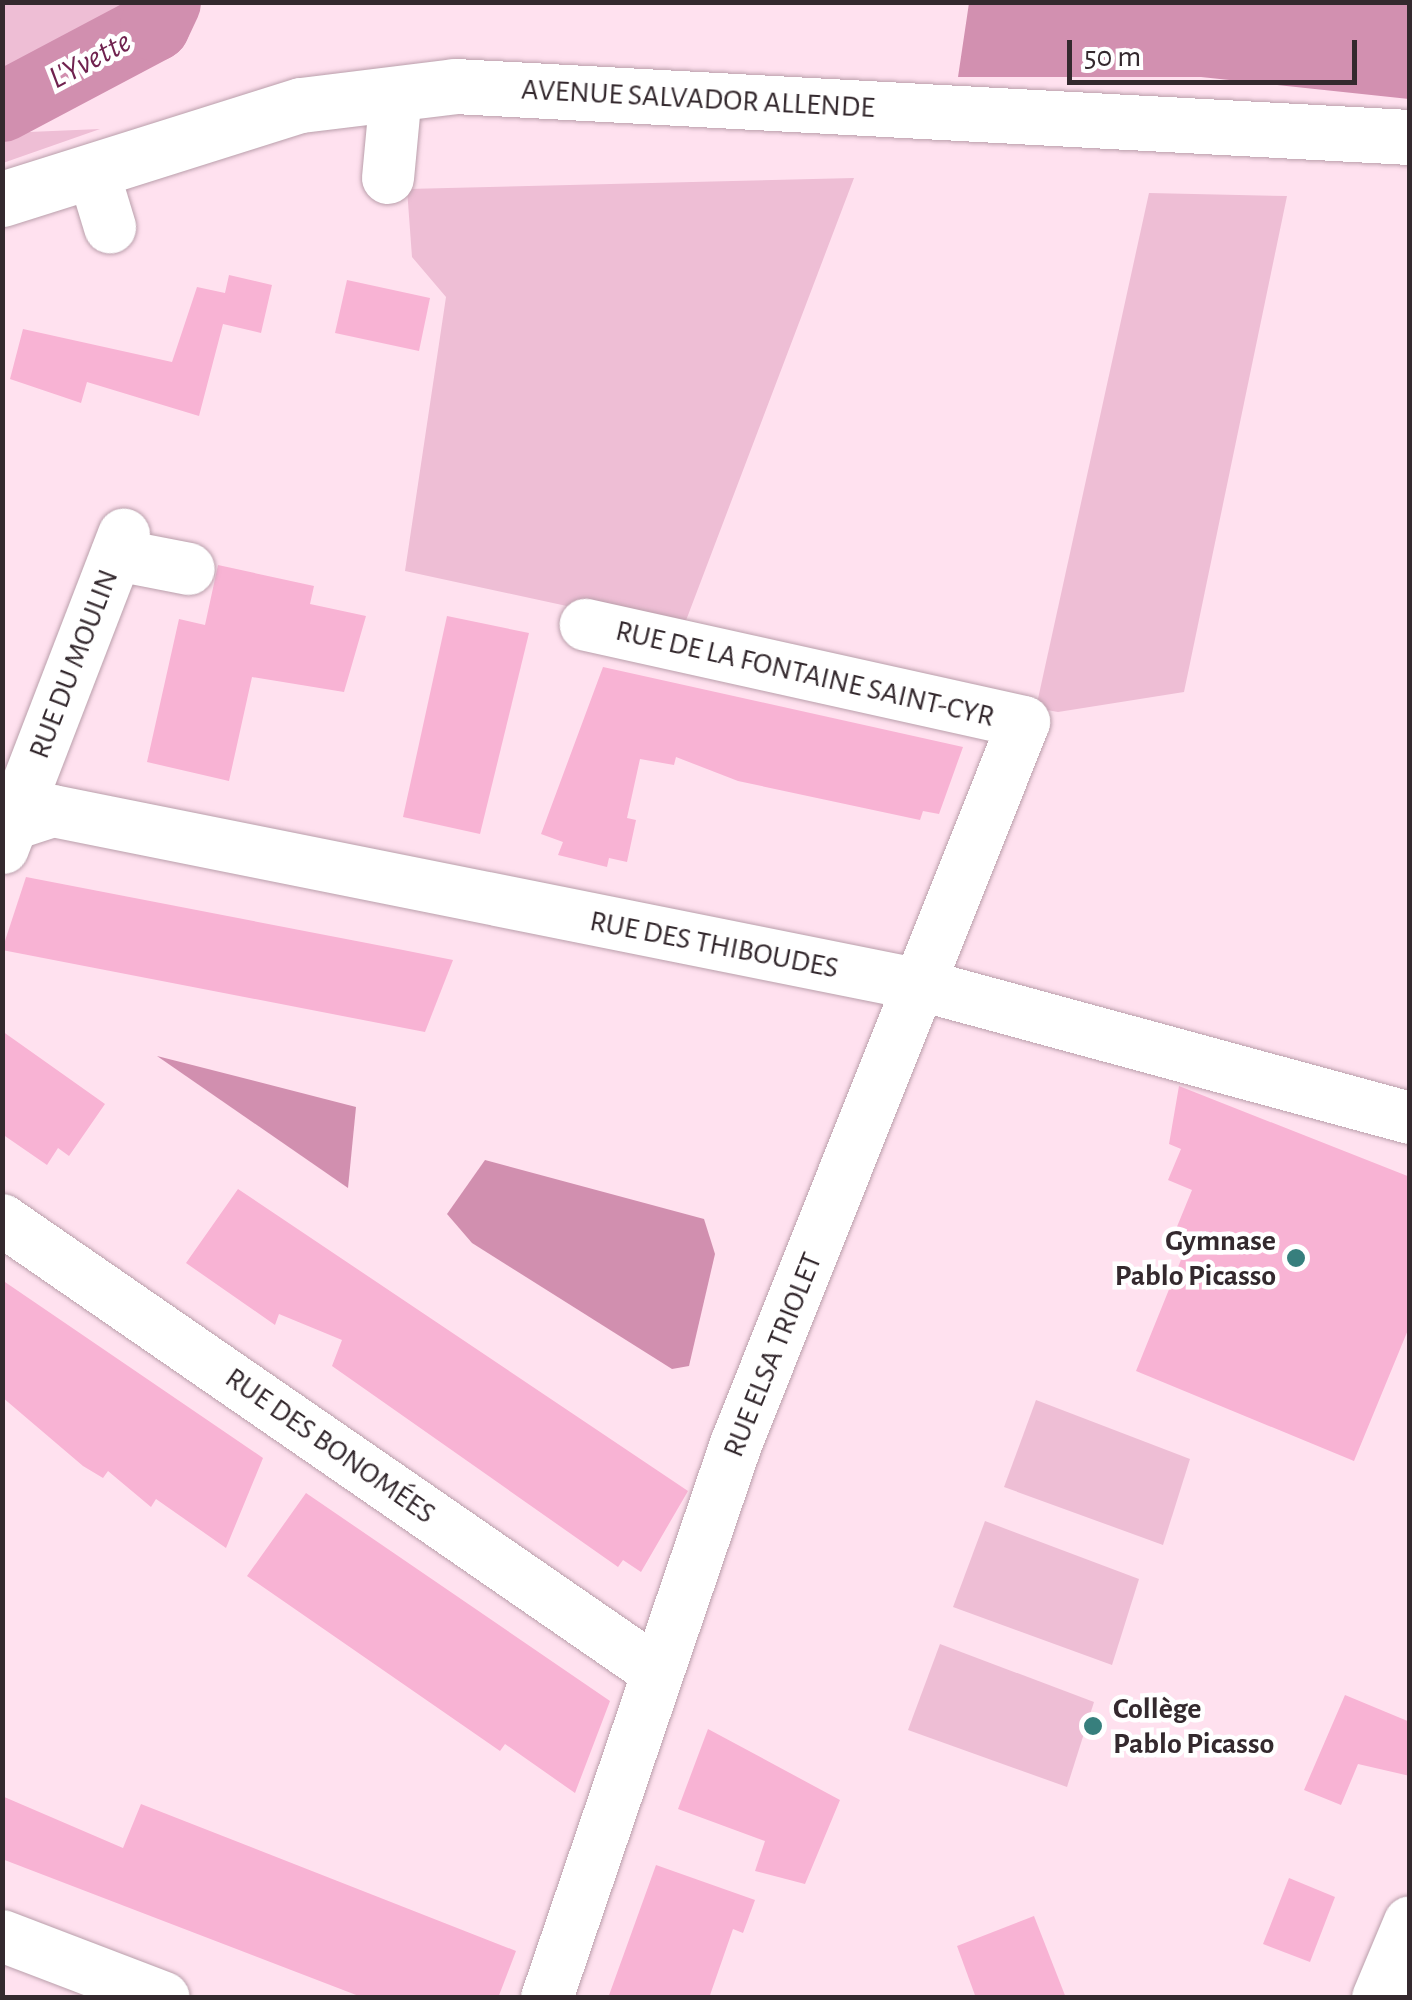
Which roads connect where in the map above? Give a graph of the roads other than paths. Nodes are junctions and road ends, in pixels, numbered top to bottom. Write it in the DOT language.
graph roads {
  1 [pos="396,93"];
  2 [pos="1410,136"];
  3 [pos="93,170"];
  4 [pos="388,178"];
  5 [pos="2,199"];
  6 [pos="110,227"];
  7 [pos="188,569"];
  8 [pos="586,625"];
  9 [pos="1024,722"];
  10 [pos="8,837"];
  11 [pos="922,985"];
  12 [pos="1410,1118"];
  13 [pos="2,1220"];
  14 [pos="657,1672"];
  15 [pos="1410,1922"];
  16 [pos="2,1936"];
  17 [pos="164,1998"];
  18 [pos="548,1998"];
  19 [pos="1378,1998"];
  1 -- 2 [label="main road, AVENUE SALVADOR ALLENDE"];
  1 -- 3 [label="main road, AVENUE SALVADOR ALLENDE"];
  1 -- 4 [label="street"];
  3 -- 5 [label="main road, AVENUE SALVADOR ALLENDE"];
  3 -- 6 [label="street"];
  7 -- 10 [label="street, RUE DU MOULIN"];
  8 -- 9 [label="street, RUE DE LA FONTAINE SAINT-CYR"];
  9 -- 11 [label="street, RUE ELSA TRIOLET"];
  10 -- 11 [label="street, RUE DES THIBOUDES"];
  11 -- 12 [label="street, RUE DES THIBOUDES"];
  11 -- 14 [label="street, RUE ELSA TRIOLET"];
  13 -- 14 [label="street, RUE DES BONOMÉES"];
  14 -- 18 [label="street, RUE ELSA TRIOLET"];
  15 -- 19 [label="street"];
  16 -- 17 [label="street"];
}
